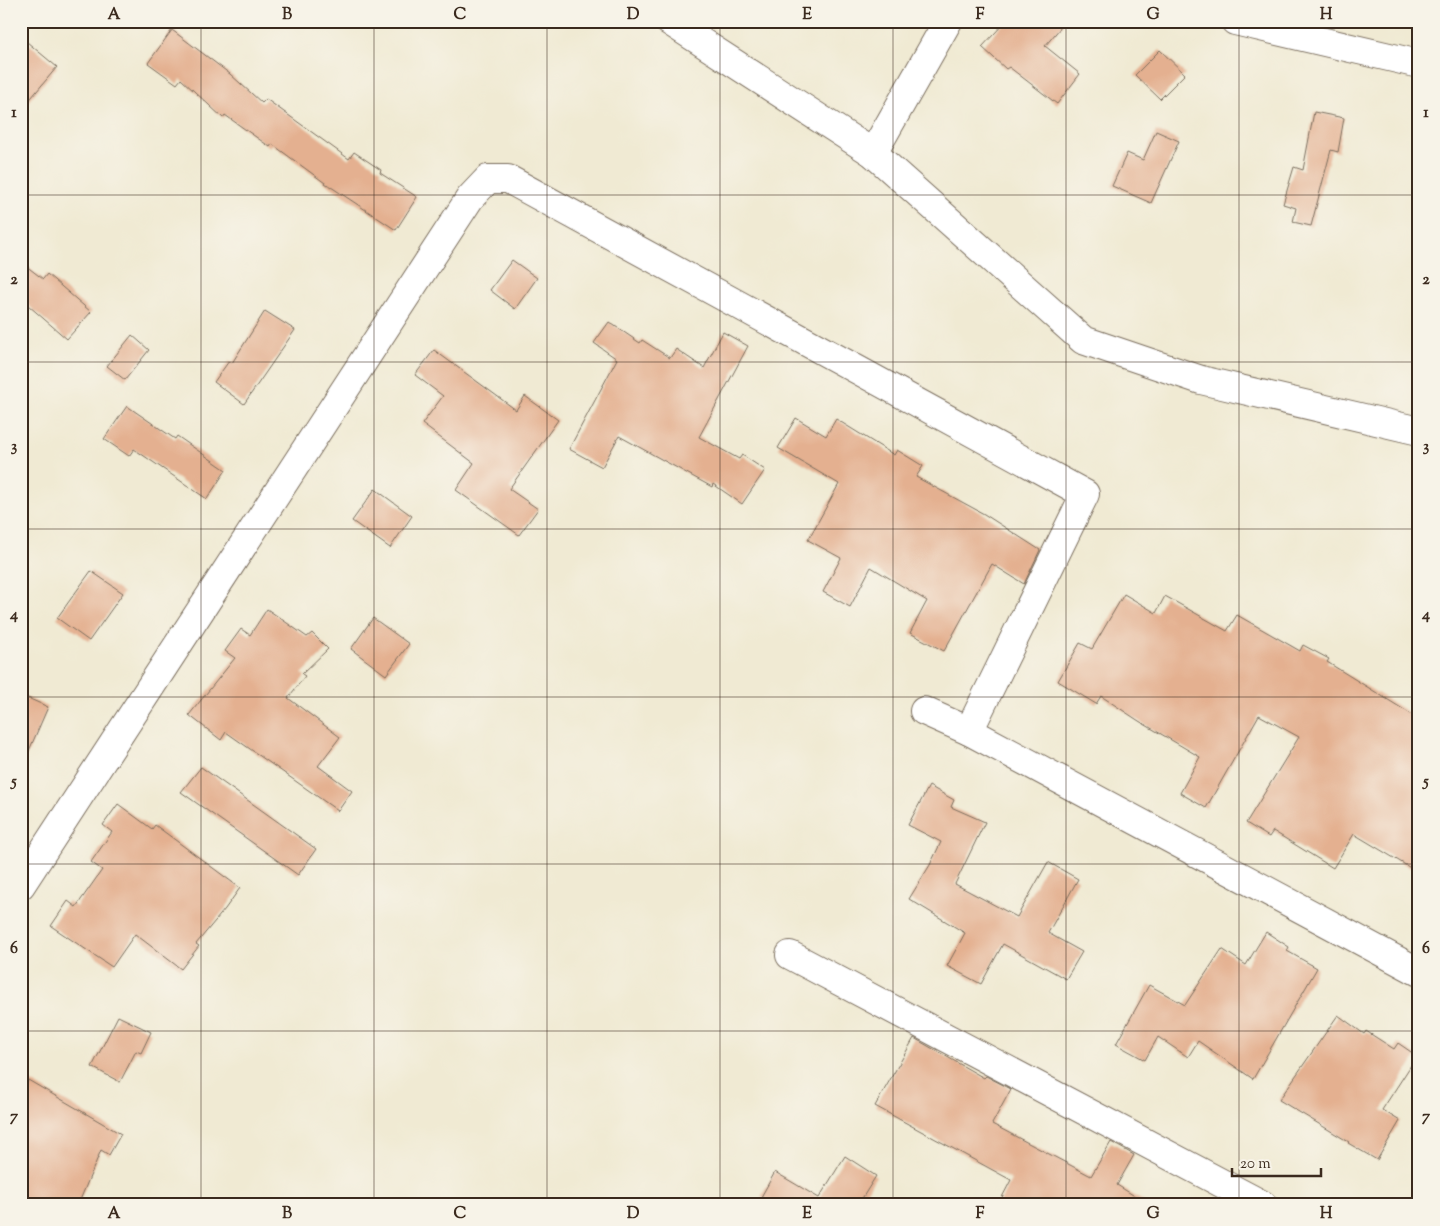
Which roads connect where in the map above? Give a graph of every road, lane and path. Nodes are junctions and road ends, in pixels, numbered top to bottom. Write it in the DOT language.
graph roads {
  1 [pos="669,21"];
  2 [pos="948,21"];
  3 [pos="1235,21"];
  4 [pos="1419,64"];
  5 [pos="873,153"];
  6 [pos="1419,432"];
  7 [pos="924,711"];
  8 [pos="969,730"];
  9 [pos="21,884"];
  10 [pos="790,955"];
  11 [pos="1419,972"];
  12 [pos="1263,1205"];
  1 -- 5 [label="street"];
  2 -- 5 [label="street"];
  3 -- 4 [label="street"];
  5 -- 6 [label="street"];
  7 -- 8 [label="street"];
  8 -- 9 [label="street"];
  8 -- 11 [label="street"];
  10 -- 12 [label="street"];
}
